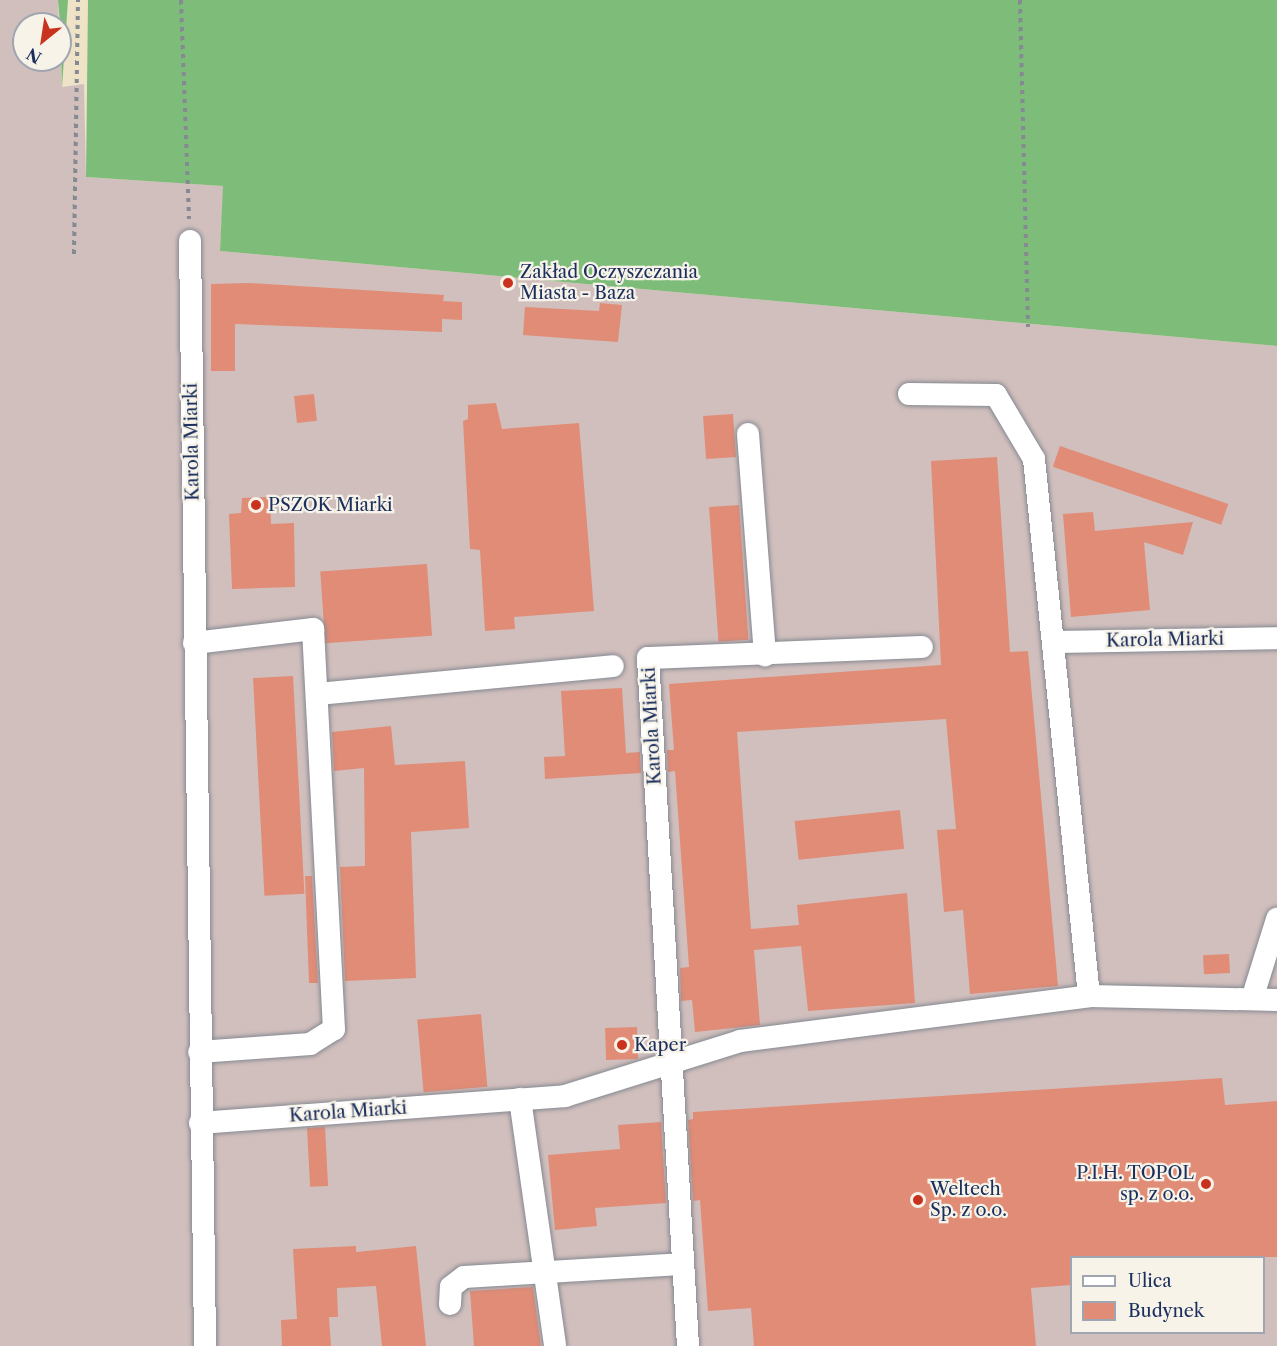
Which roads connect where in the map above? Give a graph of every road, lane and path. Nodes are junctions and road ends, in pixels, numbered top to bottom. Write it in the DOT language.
graph roads {
  1 [pos="78,0"];
  2 [pos="181,0"];
  3 [pos="1020,0"];
  4 [pos="190,241"];
  5 [pos="74,254"];
  6 [pos="1028,327"];
  7 [pos="909,394"];
  8 [pos="748,434"];
  9 [pos="1277,638"];
  10 [pos="1053,642"];
  11 [pos="194,644"];
  12 [pos="922,647"];
  13 [pos="765,655"];
  14 [pos="614,666"];
  15 [pos="318,694"];
  16 [pos="1277,919"];
  17 [pos="1089,996"];
  18 [pos="1253,996"];
  19 [pos="1277,1000"];
  20 [pos="199,1052"];
  21 [pos="672,1066"];
  22 [pos="520,1099"];
  23 [pos="200,1123"];
  24 [pos="681,1264"];
  25 [pos="548,1272"];
  26 [pos="450,1304"];
  27 [pos="205,1346"];
  28 [pos="555,1346"];
  29 [pos="688,1346"];
  1 -- 5 [label="path"];
  2 -- 4 [label="path"];
  3 -- 6 [label="path"];
  4 -- 11 [label="street, Karola Miarki"];
  7 -- 10 [label="street"];
  8 -- 13 [label="street"];
  9 -- 10 [label="street, Karola Miarki"];
  10 -- 17 [label="street"];
  11 -- 15 [label="street"];
  11 -- 20 [label="street, Karola Miarki"];
  12 -- 13 [label="street, Karola Miarki"];
  13 -- 21 [label="street, Karola Miarki"];
  14 -- 15 [label="street, Karola Miarki"];
  15 -- 20 [label="street"];
  16 -- 18 [label="street"];
  17 -- 18 [label="street, Karola Miarki"];
  17 -- 21 [label="street, Karola Miarki"];
  18 -- 19 [label="street, Karola Miarki"];
  20 -- 23 [label="street, Karola Miarki"];
  21 -- 22 [label="street, Karola Miarki"];
  21 -- 24 [label="street, Karola Miarki"];
  22 -- 23 [label="street, Karola Miarki"];
  22 -- 25 [label="street"];
  23 -- 27 [label="street, Karola Miarki"];
  24 -- 25 [label="street"];
  24 -- 29 [label="street, Karola Miarki"];
  25 -- 26 [label="street"];
  25 -- 28 [label="street"];
}
